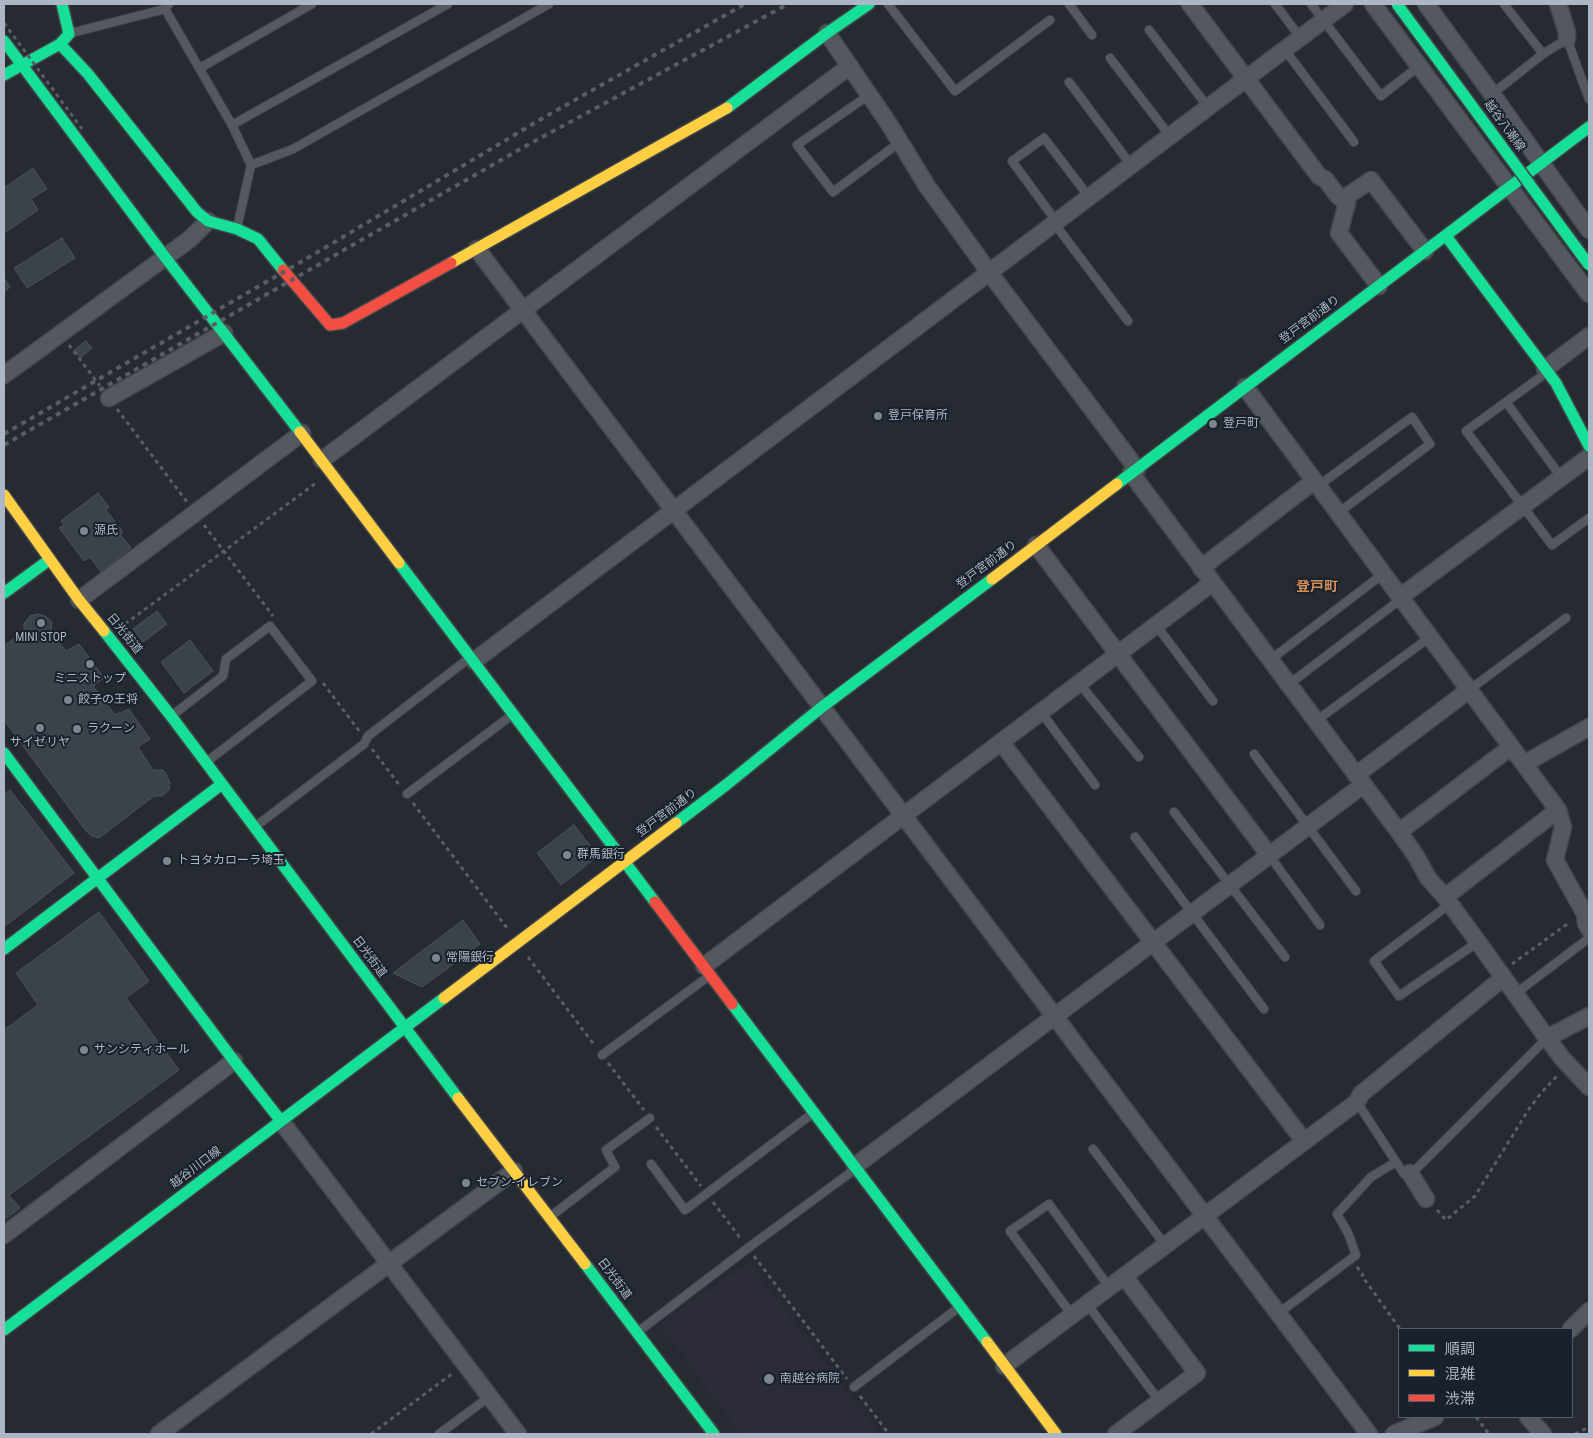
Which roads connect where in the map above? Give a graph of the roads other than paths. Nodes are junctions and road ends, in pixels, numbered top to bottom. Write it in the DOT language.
graph roads {
  1 [pos="62,4"];
  2 [pos="312,4"];
  3 [pos="448,4"];
  4 [pos="549,4"];
  5 [pos="869,4"];
  6 [pos="888,4"];
  7 [pos="1069,4"];
  8 [pos="1190,4"];
  9 [pos="1275,4"];
  10 [pos="1312,4"];
  11 [pos="1344,4"];
  12 [pos="1373,4"];
  13 [pos="1397,4"];
  14 [pos="1504,4"];
  15 [pos="1558,4"];
  16 [pos="167,6"];
  17 [pos="1432,6"];
  18 [pos="1050,20"];
  19 [pos="1324,20"];
  20 [pos="1150,30"];
  21 [pos="827,33"];
  22 [pos="69,34"];
  23 [pos="1092,35"];
  24 [pos="1300,37"];
  25 [pos="1567,39"];
  26 [pos="4,41"];
  27 [pos="60,44"];
  28 [pos="1284,49"];
  29 [pos="1543,54"];
  30 [pos="1110,58"];
  31 [pos="22,66"];
  32 [pos="850,66"];
  33 [pos="1419,66"];
  34 [pos="200,68"];
  35 [pos="4,76"];
  36 [pos="1246,78"];
  37 [pos="1069,82"];
  38 [pos="1492,94"];
  39 [pos="869,95"];
  40 [pos="1589,99"];
  41 [pos="1208,107"];
  42 [pos="232,125"];
  43 [pos="1589,128"];
  44 [pos="1170,136"];
  45 [pos="900,142"];
  46 [pos="1354,142"];
  47 [pos="1541,162"];
  48 [pos="251,165"];
  49 [pos="1131,165"];
  50 [pos="1509,187"];
  51 [pos="1088,197"];
  52 [pos="1343,199"];
  53 [pos="208,222"];
  54 [pos="1055,222"];
  55 [pos="237,229"];
  56 [pos="1589,230"];
  57 [pos="1446,236"];
  58 [pos="477,249"];
  59 [pos="1425,251"];
  60 [pos="165,257"];
  61 [pos="1589,265"];
  62 [pos="989,272"];
  63 [pos="1379,286"];
  64 [pos="1589,294"];
  65 [pos="523,310"];
  66 [pos="1128,321"];
  67 [pos="224,333"];
  68 [pos="1589,336"];
  69 [pos="1546,370"];
  70 [pos="4,374"];
  71 [pos="1245,387"];
  72 [pos="109,398"];
  73 [pos="1506,402"];
  74 [pos="1584,423"];
  75 [pos="302,433"];
  76 [pos="1589,446"];
  77 [pos="1589,457"];
  78 [pos="322,460"];
  79 [pos="1134,471"];
  80 [pos="1561,478"];
  81 [pos="1316,484"];
  82 [pos="4,495"];
  83 [pos="1523,506"];
  84 [pos="673,510"];
  85 [pos="1338,513"];
  86 [pos="1589,518"];
  87 [pos="1036,545"];
  88 [pos="49,560"];
  89 [pos="1201,568"];
  90 [pos="1383,574"];
  91 [pos="1212,583"];
  92 [pos="4,593"];
  93 [pos="1401,598"];
  94 [pos="79,600"];
  95 [pos="1566,618"];
  96 [pos="1156,625"];
  97 [pos="1430,637"];
  98 [pos="1118,654"];
  99 [pos="472,659"];
  100 [pos="1270,660"];
  101 [pos="1079,683"];
  102 [pos="1288,685"];
  103 [pos="1469,690"];
  104 [pos="1213,701"];
  105 [pos="822,707"];
  106 [pos="1041,712"];
  107 [pos="513,713"];
  108 [pos="171,716"];
  109 [pos="1316,721"];
  110 [pos="1589,727"];
  111 [pos="1001,742"];
  112 [pos="1511,747"];
  113 [pos="1254,754"];
  114 [pos="1139,756"];
  115 [pos="6,762"];
  116 [pos="205,763"];
  117 [pos="1524,764"];
  118 [pos="1360,780"];
  119 [pos="222,784"];
  120 [pos="1095,785"];
  121 [pos="407,794"];
  122 [pos="1558,810"];
  123 [pos="1174,812"];
  124 [pos="904,816"];
  125 [pos="1308,826"];
  126 [pos="255,828"];
  127 [pos="1399,832"];
  128 [pos="1135,838"];
  129 [pos="1269,855"];
  130 [pos="624,862"];
  131 [pos="97,878"];
  132 [pos="1230,884"];
  133 [pos="1356,891"];
  134 [pos="1447,900"];
  135 [pos="1192,913"];
  136 [pos="1587,921"];
  137 [pos="1320,925"];
  138 [pos="1589,938"];
  139 [pos="1154,942"];
  140 [pos="1478,942"];
  141 [pos="4,949"];
  142 [pos="1285,957"];
  143 [pos="707,970"];
  144 [pos="1501,976"];
  145 [pos="1515,994"];
  146 [pos="1264,1009"];
  147 [pos="1055,1016"];
  148 [pos="1589,1016"];
  149 [pos="405,1029"];
  150 [pos="1547,1038"];
  151 [pos="602,1055"];
  152 [pos="234,1061"];
  153 [pos="1589,1087"];
  154 [pos="1357,1102"];
  155 [pos="813,1112"];
  156 [pos="650,1118"];
  157 [pos="281,1121"];
  158 [pos="1304,1141"];
  159 [pos="1093,1149"];
  160 [pos="1396,1162"];
  161 [pos="651,1164"];
  162 [pos="855,1167"];
  163 [pos="514,1170"];
  164 [pos="1410,1173"];
  165 [pos="1426,1199"];
  166 [pos="1205,1216"];
  167 [pos="550,1217"];
  168 [pos="4,1234"];
  169 [pos="1165,1245"];
  170 [pos="389,1264"];
  171 [pos="1124,1276"];
  172 [pos="1109,1287"];
  173 [pos="1087,1304"];
  174 [pos="959,1307"];
  175 [pos="1589,1311"];
  176 [pos="1279,1314"];
  177 [pos="1072,1315"];
  178 [pos="1571,1328"];
  179 [pos="4,1330"];
  180 [pos="637,1332"];
  181 [pos="1004,1366"];
  182 [pos="854,1387"];
  183 [pos="489,1397"];
  184 [pos="1160,1402"];
  185 [pos="1433,1418"];
  186 [pos="1529,1418"];
  187 [pos="160,1434"];
  188 [pos="439,1434"];
  189 [pos="518,1434"];
  190 [pos="714,1434"];
  191 [pos="1056,1434"];
  192 [pos="1116,1434"];
  193 [pos="1370,1434"];
  194 [pos="1394,1434"];
  195 [pos="1543,1434"];
  1 -- 22 [label="street"];
  2 -- 34 [label="lane"];
  3 -- 42 [label="lane"];
  4 -- 48 [label="lane"];
  5 -- 21 [label="street"];
  6 -- 18 [label="lane"];
  7 -- 23 [label="lane"];
  8 -- 36 [label="street"];
  9 -- 24 [label="lane"];
  10 -- 19 [label="lane"];
  11 -- 19 [label="street"];
  12 -- 33 [label="street"];
  13 -- 61 [label="street, 越谷八潮線, bridge"];
  14 -- 29 [label="lane"];
  15 -- 25 [label="street"];
  16 -- 22 [label="lane"];
  16 -- 34 [label="lane"];
  17 -- 38 [label="street"];
  19 -- 24 [label="street"];
  19 -- 33 [label="lane"];
  20 -- 41 [label="lane"];
  21 -- 32 [label="street"];
  21 -- 58 [label="street"];
  22 -- 27 [label="street"];
  24 -- 28 [label="street"];
  25 -- 29 [label="lane"];
  25 -- 40 [label="lane"];
  26 -- 31 [label="street"];
  27 -- 31 [label="street"];
  27 -- 53 [label="street"];
  28 -- 36 [label="street"];
  28 -- 46 [label="lane"];
  29 -- 38 [label="lane"];
  30 -- 44 [label="lane"];
  31 -- 35 [label="street"];
  31 -- 60 [label="street"];
  32 -- 39 [label="street"];
  32 -- 65 [label="street"];
  33 -- 50 [label="street"];
  34 -- 42 [label="lane"];
  36 -- 41 [label="street"];
  36 -- 52 [label="street"];
  37 -- 49 [label="lane"];
  38 -- 47 [label="street"];
  39 -- 45 [label="street"];
  39 -- 45 [label="lane"];
  41 -- 44 [label="street"];
  42 -- 48 [label="lane"];
  43 -- 47 [label="street, 登戸宮前通り"];
  44 -- 49 [label="street"];
  45 -- 62 [label="street"];
  47 -- 50 [label="street, 登戸宮前通り"];
  47 -- 56 [label="street"];
  48 -- 55 [label="lane"];
  49 -- 51 [label="street"];
  50 -- 57 [label="street, 登戸宮前通り"];
  50 -- 64 [label="street"];
  51 -- 54 [label="street"];
  51 -- 54 [label="lane"];
  52 -- 59 [label="street"];
  52 -- 63 [label="street"];
  53 -- 55 [label="street"];
  53 -- 60 [label="street"];
  54 -- 62 [label="street"];
  54 -- 66 [label="lane"];
  55 -- 58 [label="street"];
  57 -- 59 [label="street, 登戸宮前通り"];
  57 -- 69 [label="street"];
  58 -- 65 [label="street"];
  59 -- 63 [label="street, 登戸宮前通り"];
  60 -- 67 [label="street"];
  60 -- 70 [label="street"];
  62 -- 79 [label="street"];
  62 -- 84 [label="street"];
  63 -- 71 [label="street, 登戸宮前通り"];
  65 -- 78 [label="street"];
  65 -- 84 [label="street"];
  67 -- 72 [label="street"];
  67 -- 75 [label="street"];
  68 -- 69 [label="street"];
  69 -- 73 [label="lane"];
  69 -- 74 [label="street"];
  71 -- 79 [label="street, 登戸宮前通り"];
  71 -- 81 [label="street"];
  73 -- 80 [label="lane"];
  73 -- 83 [label="lane"];
  74 -- 76 [label="street"];
  75 -- 78 [label="street"];
  75 -- 94 [label="street"];
  77 -- 80 [label="street"];
  78 -- 99 [label="street"];
  79 -- 87 [label="street, 登戸宮前通り"];
  79 -- 89 [label="street"];
  80 -- 83 [label="street"];
  81 -- 85 [label="street"];
  81 -- 85 [label="lane"];
  81 -- 89 [label="street"];
  82 -- 88 [label="street, 日光街道"];
  83 -- 86 [label="lane"];
  83 -- 93 [label="street"];
  84 -- 99 [label="street"];
  84 -- 105 [label="street"];
  85 -- 90 [label="street"];
  87 -- 98 [label="street"];
  87 -- 105 [label="street, 登戸宮前通り"];
  88 -- 92 [label="street"];
  88 -- 94 [label="street, 日光街道"];
  89 -- 91 [label="street"];
  90 -- 93 [label="street"];
  90 -- 100 [label="lane"];
  91 -- 96 [label="street"];
  91 -- 100 [label="street"];
  93 -- 97 [label="street"];
  93 -- 102 [label="lane"];
  94 -- 108 [label="street, 日光街道"];
  95 -- 103 [label="lane"];
  96 -- 98 [label="street"];
  96 -- 104 [label="lane"];
  97 -- 103 [label="street"];
  97 -- 109 [label="lane"];
  98 -- 101 [label="street"];
  98 -- 129 [label="street"];
  99 -- 107 [label="street"];
  99 -- 126 [label="lane"];
  100 -- 102 [label="street"];
  101 -- 106 [label="street"];
  101 -- 114 [label="lane"];
  102 -- 109 [label="street"];
  103 -- 112 [label="street"];
  103 -- 118 [label="street"];
  105 -- 124 [label="street"];
  105 -- 130 [label="street, 登戸宮前通り"];
  106 -- 111 [label="street"];
  106 -- 120 [label="lane"];
  107 -- 121 [label="lane"];
  107 -- 130 [label="street"];
  108 -- 116 [label="street, 日光街道"];
  108 -- 116 [label="lane"];
  109 -- 118 [label="street"];
  110 -- 117 [label="street"];
  111 -- 124 [label="street"];
  111 -- 139 [label="street"];
  112 -- 117 [label="street"];
  112 -- 127 [label="street"];
  113 -- 125 [label="lane"];
  115 -- 131 [label="street"];
  116 -- 119 [label="street, 日光街道"];
  117 -- 122 [label="street"];
  118 -- 125 [label="street"];
  118 -- 127 [label="street"];
  119 -- 126 [label="street, 日光街道"];
  119 -- 131 [label="street"];
  122 -- 134 [label="street"];
  122 -- 136 [label="street"];
  123 -- 132 [label="lane"];
  124 -- 143 [label="street"];
  124 -- 147 [label="street"];
  125 -- 129 [label="street"];
  125 -- 133 [label="lane"];
  126 -- 149 [label="street, 日光街道"];
  127 -- 134 [label="street"];
  128 -- 135 [label="lane"];
  129 -- 132 [label="street"];
  129 -- 137 [label="lane"];
  130 -- 143 [label="street"];
  130 -- 149 [label="street, 登戸宮前通り"];
  131 -- 141 [label="street"];
  131 -- 152 [label="street"];
  132 -- 135 [label="street"];
  132 -- 142 [label="lane"];
  134 -- 140 [label="street"];
  134 -- 140 [label="lane"];
  135 -- 139 [label="street"];
  135 -- 146 [label="lane"];
  138 -- 145 [label="lane"];
  139 -- 147 [label="street"];
  139 -- 158 [label="street"];
  140 -- 144 [label="street"];
  143 -- 151 [label="lane"];
  143 -- 155 [label="street"];
  144 -- 145 [label="street"];
  144 -- 154 [label="street"];
  145 -- 150 [label="street"];
  147 -- 162 [label="street"];
  147 -- 166 [label="street"];
  148 -- 150 [label="street"];
  149 -- 157 [label="street, 越谷川口線"];
  149 -- 163 [label="street, 日光街道"];
  150 -- 153 [label="street"];
  150 -- 164 [label="lane"];
  152 -- 157 [label="street"];
  152 -- 168 [label="street"];
  154 -- 158 [label="street"];
  154 -- 160 [label="lane"];
  155 -- 161 [label="lane"];
  155 -- 162 [label="street"];
  156 -- 167 [label="lane"];
  157 -- 170 [label="street"];
  157 -- 179 [label="street, 越谷川口線"];
  158 -- 166 [label="street"];
  159 -- 169 [label="lane"];
  160 -- 164 [label="lane"];
  160 -- 176 [label="lane"];
  162 -- 174 [label="street"];
  162 -- 180 [label="lane"];
  163 -- 167 [label="street, 日光街道"];
  163 -- 170 [label="street"];
  164 -- 165 [label="street"];
  166 -- 169 [label="street"];
  166 -- 176 [label="street"];
  167 -- 180 [label="street, 日光街道"];
  169 -- 171 [label="street"];
  170 -- 183 [label="street"];
  170 -- 187 [label="street"];
  171 -- 172 [label="street"];
  171 -- 184 [label="street"];
  172 -- 173 [label="street"];
  172 -- 177 [label="lane"];
  173 -- 177 [label="street"];
  173 -- 184 [label="lane"];
  174 -- 181 [label="street"];
  174 -- 182 [label="lane"];
  175 -- 178 [label="street"];
  176 -- 193 [label="street"];
  177 -- 181 [label="street"];
  180 -- 190 [label="street, 日光街道"];
  181 -- 191 [label="street"];
  183 -- 188 [label="lane"];
  183 -- 189 [label="street"];
  184 -- 192 [label="street"];
  185 -- 194 [label="street"];
  186 -- 195 [label="street"];
}
